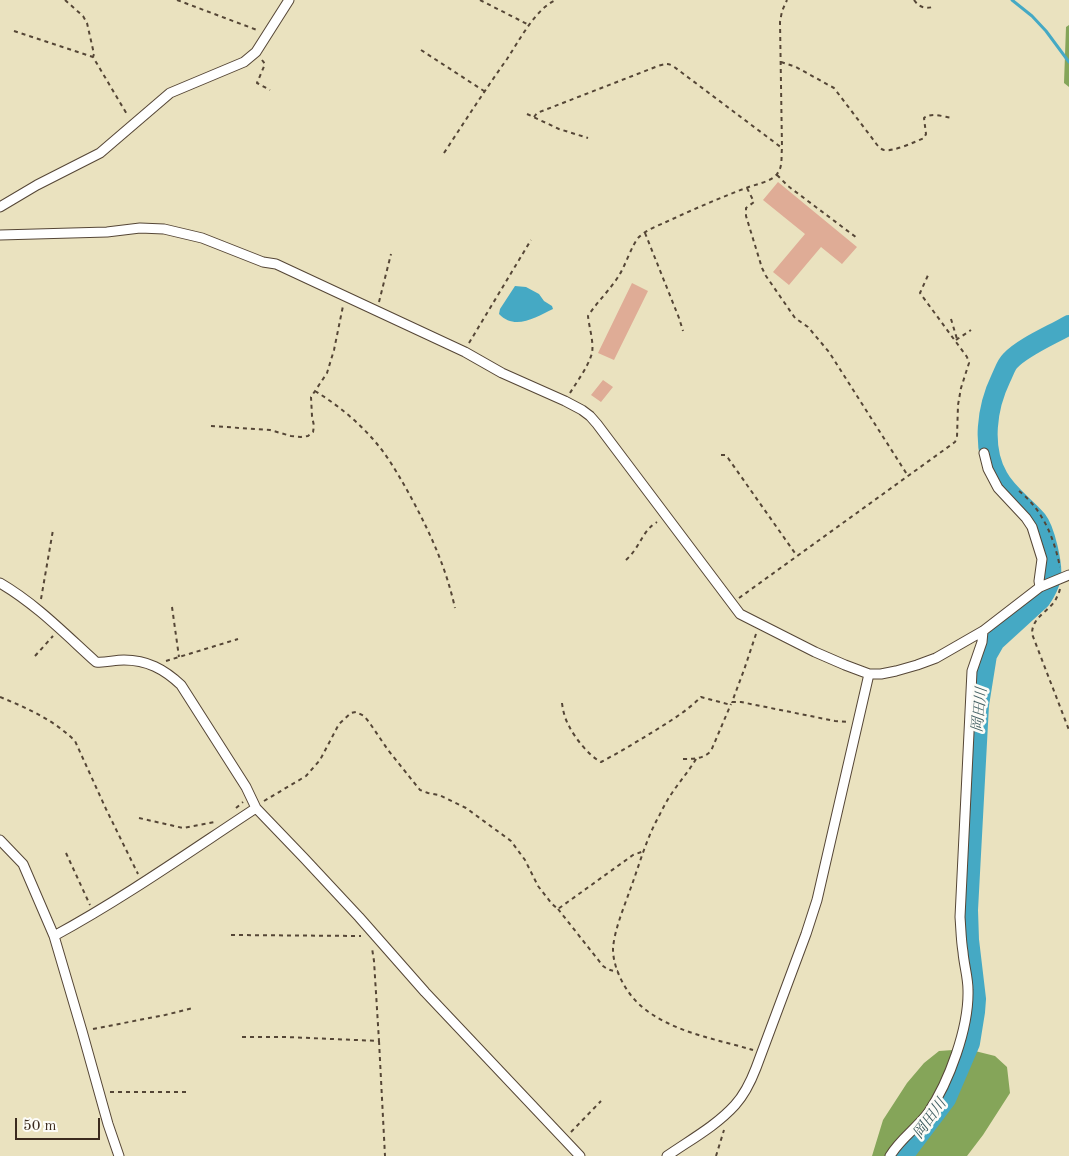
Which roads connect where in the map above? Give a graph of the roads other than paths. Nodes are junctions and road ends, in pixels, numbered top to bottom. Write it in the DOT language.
graph roads {
  1 [pos="289,0"];
  2 [pos="0,207"];
  3 [pos="0,235"];
  4 [pos="984,453"];
  5 [pos="1062,578"];
  6 [pos="0,583"];
  7 [pos="1041,586"];
  8 [pos="983,631"];
  9 [pos="869,674"];
  10 [pos="254,804"];
  11 [pos="0,840"];
  12 [pos="54,936"];
  13 [pos="119,1156"];
  14 [pos="580,1156"];
  15 [pos="667,1156"];
  16 [pos="890,1156"];
  1 -- 2 [label="street"];
  3 -- 9 [label="street"];
  4 -- 7 [label="street"];
  5 -- 7 [label="street"];
  6 -- 10 [label="street"];
  7 -- 8 [label="street"];
  8 -- 9 [label="street"];
  8 -- 16 [label="street"];
  9 -- 15 [label="street"];
  10 -- 12 [label="street"];
  10 -- 14 [label="street"];
  11 -- 12 [label="street"];
  12 -- 13 [label="street"];
}
